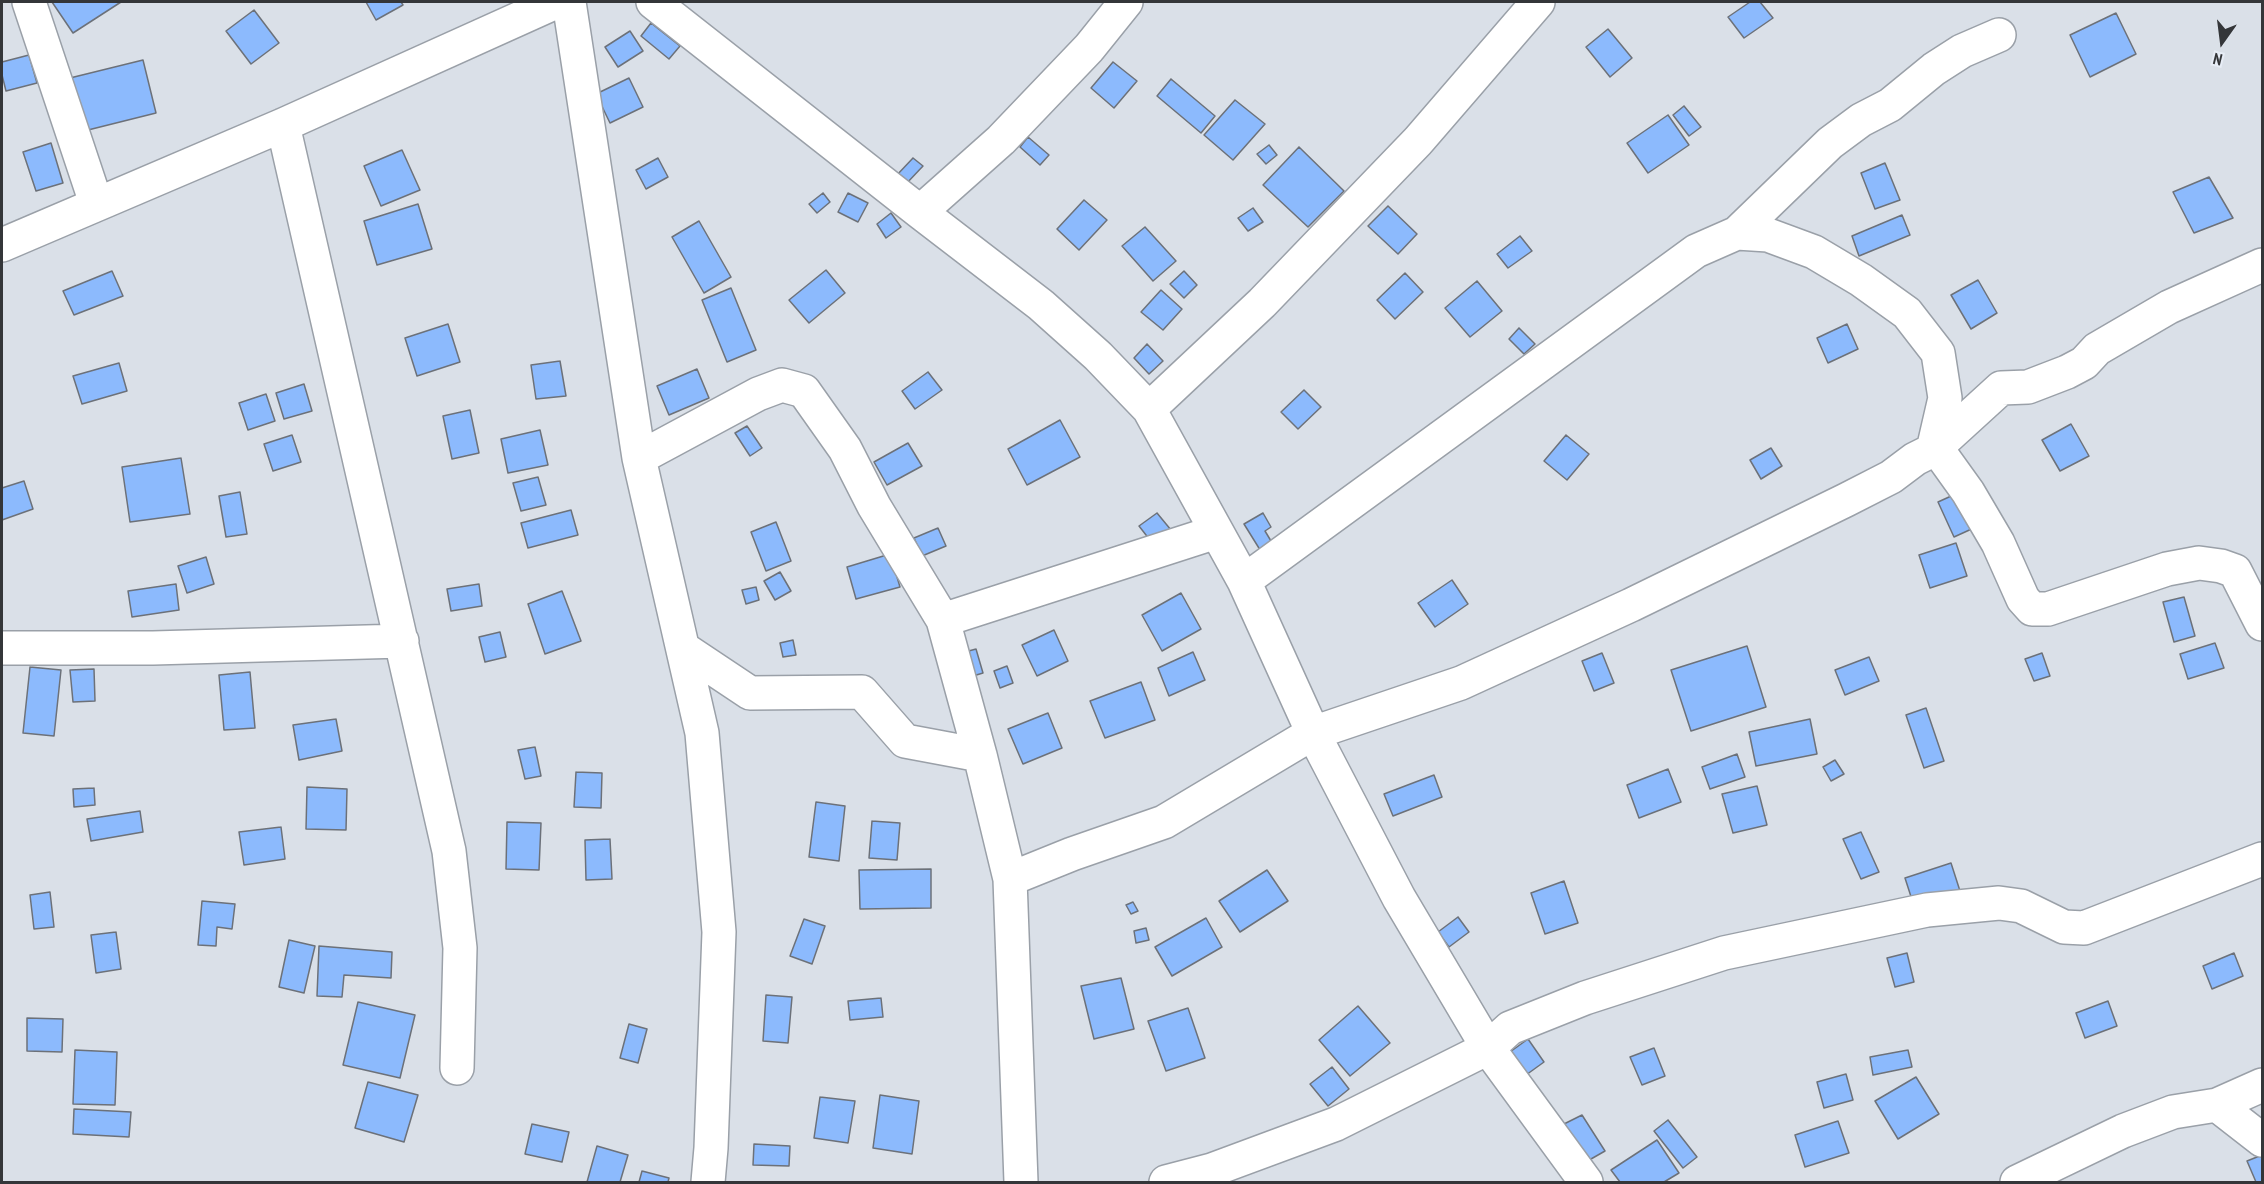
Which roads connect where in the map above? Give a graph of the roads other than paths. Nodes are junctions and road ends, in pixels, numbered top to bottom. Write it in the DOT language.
graph roads {
  1 [pos="29,2"];
  2 [pos="556,2"];
  3 [pos="569,2"];
  4 [pos="653,2"];
  5 [pos="1126,2"];
  6 [pos="1538,2"];
  7 [pos="1999,35"];
  8 [pos="283,125"];
  9 [pos="96,203"];
  10 [pos="920,212"];
  11 [pos="1737,233"];
  12 [pos="2,245"];
  13 [pos="2262,265"];
  14 [pos="1149,409"];
  15 [pos="1933,450"];
  16 [pos="639,458"];
  17 [pos="1216,532"];
  18 [pos="1244,582"];
  19 [pos="943,620"];
  20 [pos="2262,624"];
  21 [pos="402,641"];
  22 [pos="2,648"];
  23 [pos="684,649"];
  24 [pos="1313,733"];
  25 [pos="980,755"];
  26 [pos="2262,859"];
  27 [pos="1010,879"];
  28 [pos="1488,1048"];
  29 [pos="457,1068"];
  30 [pos="2262,1085"];
  31 [pos="2217,1105"];
  32 [pos="2262,1140"];
  33 [pos="708,1182"];
  34 [pos="1021,1182"];
  35 [pos="1166,1182"];
  36 [pos="1586,1182"];
  37 [pos="2017,1182"];
  1 -- 9 [label="street"];
  2 -- 8 [label="street"];
  3 -- 16 [label="street"];
  4 -- 10 [label="street"];
  5 -- 10 [label="street"];
  6 -- 14 [label="street"];
  7 -- 11 [label="street"];
  8 -- 9 [label="street"];
  8 -- 21 [label="street"];
  9 -- 12 [label="street"];
  10 -- 14 [label="street"];
  11 -- 15 [label="street"];
  11 -- 18 [label="street"];
  13 -- 15 [label="street"];
  14 -- 17 [label="street"];
  15 -- 20 [label="street"];
  15 -- 24 [label="street"];
  16 -- 19 [label="street"];
  16 -- 23 [label="street"];
  17 -- 18 [label="street"];
  17 -- 19 [label="street"];
  18 -- 24 [label="street"];
  19 -- 25 [label="street"];
  21 -- 22 [label="street"];
  21 -- 29 [label="street"];
  23 -- 25 [label="street"];
  23 -- 33 [label="street"];
  24 -- 27 [label="street"];
  24 -- 28 [label="street"];
  25 -- 27 [label="street"];
  26 -- 28 [label="street"];
  27 -- 34 [label="street"];
  28 -- 35 [label="street"];
  28 -- 36 [label="street"];
  30 -- 31 [label="street"];
  31 -- 32 [label="street"];
  31 -- 37 [label="street"];
}
